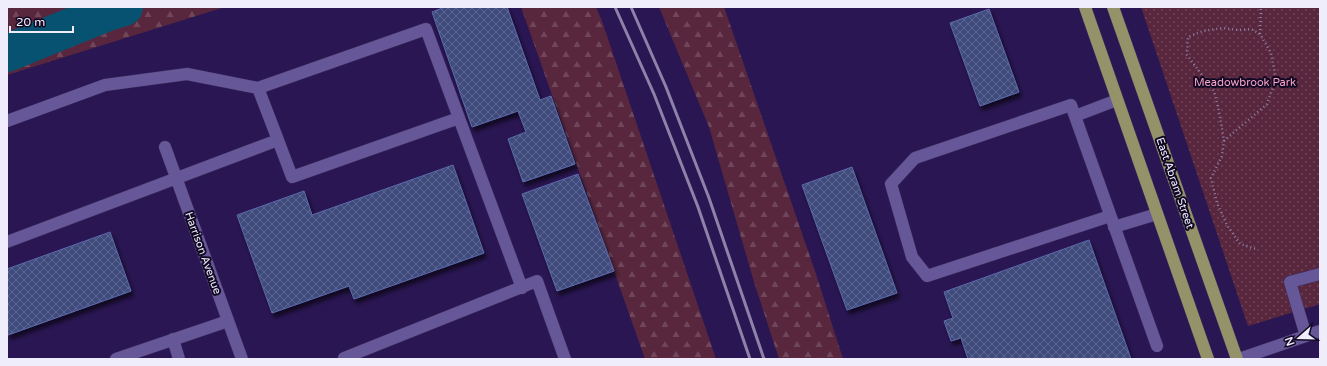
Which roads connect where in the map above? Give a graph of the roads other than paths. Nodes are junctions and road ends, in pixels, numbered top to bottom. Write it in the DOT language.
graph roads {
  1 [pos="1085,7"];
  2 [pos="1113,7"];
  3 [pos="258,88"];
  4 [pos="1117,100"];
  5 [pos="1075,116"];
  6 [pos="459,118"];
  7 [pos="7,121"];
  8 [pos="278,140"];
  9 [pos="165,147"];
  10 [pos="177,178"];
  11 [pos="1157,214"];
  12 [pos="1112,222"];
  13 [pos="7,242"];
  14 [pos="1320,274"];
  15 [pos="522,288"];
  16 [pos="228,321"];
  17 [pos="1320,331"];
  18 [pos="1306,336"];
  19 [pos="173,340"];
  20 [pos="1156,346"];
  21 [pos="120,358"];
  22 [pos="179,359"];
  23 [pos="242,359"];
  24 [pos="344,359"];
  25 [pos="565,359"];
  26 [pos="1208,359"];
  27 [pos="1238,359"];
  1 -- 4 [label="main road"];
  2 -- 27 [label="main road, East Abram Street"];
  3 -- 6 [label="street"];
  3 -- 7 [label="street"];
  3 -- 8 [label="street"];
  4 -- 5 [label="street"];
  4 -- 11 [label="main road"];
  5 -- 12 [label="street"];
  5 -- 12 [label="street"];
  6 -- 8 [label="street"];
  6 -- 15 [label="street"];
  8 -- 10 [label="street"];
  9 -- 10 [label="street, Harrison Avenue"];
  10 -- 13 [label="street"];
  10 -- 16 [label="street, Harrison Avenue"];
  11 -- 12 [label="street"];
  11 -- 26 [label="main road"];
  12 -- 20 [label="street"];
  14 -- 18 [label="street"];
  15 -- 24 [label="street"];
  15 -- 25 [label="street"];
  16 -- 19 [label="street"];
  16 -- 23 [label="street, Harrison Avenue"];
  17 -- 18 [label="street"];
  18 -- 27 [label="street"];
  19 -- 21 [label="street"];
  19 -- 22 [label="street"];
}
